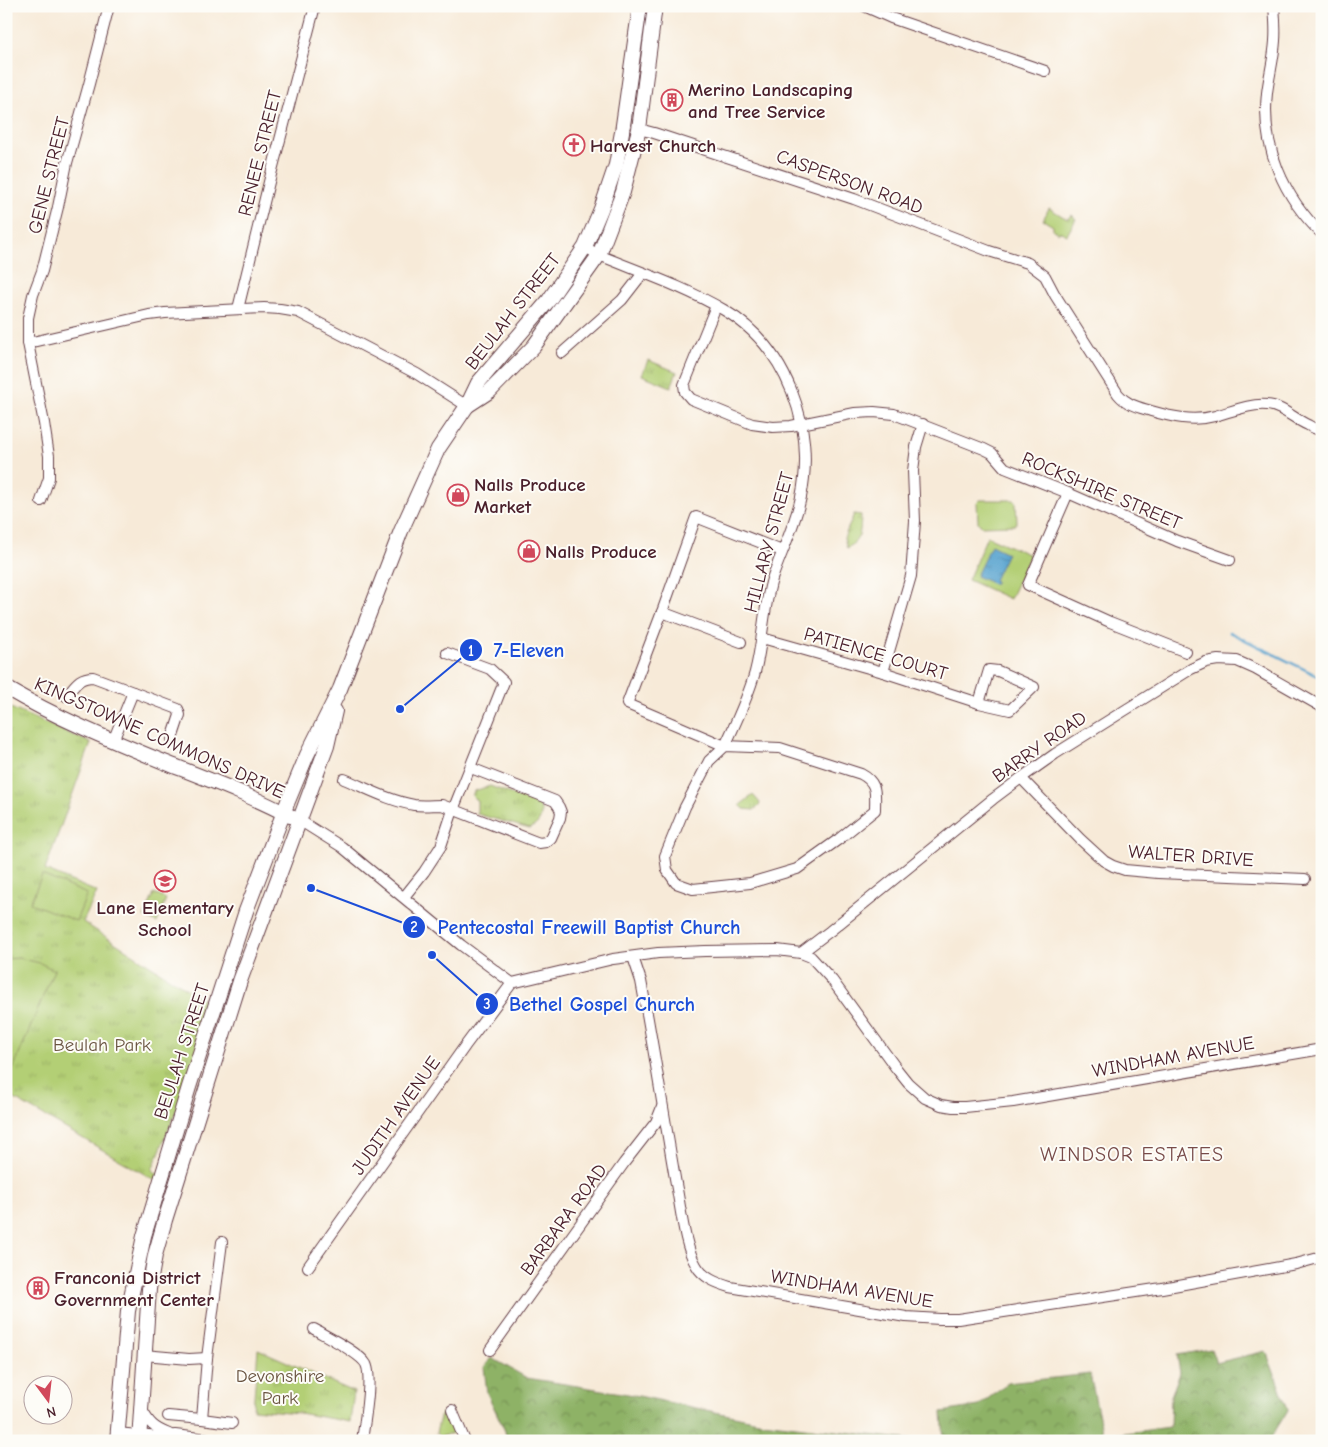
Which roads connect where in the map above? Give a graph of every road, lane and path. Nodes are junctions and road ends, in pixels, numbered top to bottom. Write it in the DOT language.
graph roads {
  1 [pos="109,6"];
  2 [pos="315,6"];
  3 [pos="640,6"];
  4 [pos="655,6"];
  5 [pos="864,6"];
  6 [pos="1274,6"];
  7 [pos="1045,71"];
  8 [pos="639,129"];
  9 [pos="1322,234"];
  10 [pos="585,247"];
  11 [pos="599,254"];
  12 [pos="643,273"];
  13 [pos="716,306"];
  14 [pos="238,309"];
  15 [pos="28,343"];
  16 [pos="562,353"];
  17 [pos="467,406"];
  18 [pos="802,424"];
  19 [pos="923,424"];
  20 [pos="1322,431"];
  21 [pos="1068,493"];
  22 [pos="41,501"];
  23 [pos="782,551"];
  24 [pos="1230,560"];
  25 [pos="662,612"];
  26 [pos="762,638"];
  27 [pos="741,642"];
  28 [pos="1186,652"];
  29 [pos="447,653"];
  30 [pos="883,672"];
  31 [pos="6,688"];
  32 [pos="340,689"];
  33 [pos="133,692"];
  34 [pos="66,696"];
  35 [pos="979,703"];
  36 [pos="1322,707"];
  37 [pos="172,739"];
  38 [pos="113,742"];
  39 [pos="724,746"];
  40 [pos="471,768"];
  41 [pos="1022,778"];
  42 [pos="344,779"];
  43 [pos="453,810"];
  44 [pos="283,812"];
  45 [pos="299,820"];
  46 [pos="1305,879"];
  47 [pos="404,897"];
  48 [pos="801,953"];
  49 [pos="633,957"];
  50 [pos="512,983"];
  51 [pos="1322,1049"];
  52 [pos="662,1107"];
  53 [pos="222,1242"];
  54 [pos="1322,1257"];
  55 [pos="308,1267"];
  56 [pos="314,1329"];
  57 [pos="490,1350"];
  58 [pos="144,1355"];
  59 [pos="207,1358"];
  60 [pos="141,1407"];
  61 [pos="452,1410"];
  62 [pos="168,1416"];
  63 [pos="202,1418"];
  64 [pos="232,1423"];
  65 [pos="175,1436"];
  66 [pos="117,1437"];
  67 [pos="139,1438"];
  68 [pos="198,1439"];
  69 [pos="225,1441"];
  70 [pos="362,1441"];
  71 [pos="465,1441"];
  1 -- 15 [label="street, GENE STREET"];
  2 -- 14 [label="street, RENEE STREET"];
  3 -- 10 [label="main road, BEULAH STREET"];
  4 -- 8 [label="main road, BEULAH STREET"];
  5 -- 7 [label="street"];
  6 -- 9 [label="street"];
  8 -- 11 [label="main road, BEULAH STREET"];
  8 -- 20 [label="street, CASPERSON ROAD"];
  10 -- 11 [label="street, HILLARY STREET"];
  10 -- 17 [label="main road, BEULAH STREET"];
  11 -- 12 [label="street, HILLARY STREET"];
  11 -- 17 [label="main road, BEULAH STREET"];
  12 -- 13 [label="street, HILLARY STREET"];
  12 -- 16 [label="street"];
  13 -- 18 [label="street, HILLARY STREET"];
  13 -- 18 [label="street, ROCKSHIRE STREET"];
  14 -- 15 [label="street"];
  14 -- 17 [label="street"];
  15 -- 22 [label="street, GENE STREET"];
  17 -- 32 [label="main road, BEULAH STREET"];
  18 -- 19 [label="street, ROCKSHIRE STREET"];
  18 -- 23 [label="street, HILLARY STREET"];
  19 -- 21 [label="street, ROCKSHIRE STREET"];
  19 -- 30 [label="street"];
  21 -- 24 [label="street, ROCKSHIRE STREET"];
  21 -- 28 [label="street"];
  23 -- 25 [label="street"];
  23 -- 26 [label="street, HILLARY STREET"];
  25 -- 27 [label="street"];
  25 -- 39 [label="street"];
  26 -- 30 [label="street, PATIENCE COURT"];
  26 -- 39 [label="street, HILLARY STREET"];
  29 -- 40 [label="street"];
  30 -- 35 [label="street, PATIENCE COURT"];
  31 -- 38 [label="main road, KINGSTOWNE COMMONS DRIVE"];
  32 -- 44 [label="main road, BEULAH STREET"];
  32 -- 45 [label="main road, BEULAH STREET"];
  33 -- 34 [label="street"];
  33 -- 37 [label="street"];
  33 -- 38 [label="street"];
  35 -- 35 [label="street, PATIENCE COURT"];
  36 -- 41 [label="street, BARRY ROAD"];
  38 -- 44 [label="main road, KINGSTOWNE COMMONS DRIVE"];
  39 -- 39 [label="street, HILLARY STREET"];
  40 -- 43 [label="street"];
  40 -- 43 [label="street"];
  41 -- 46 [label="street, WALTER DRIVE"];
  41 -- 48 [label="street, BARRY ROAD"];
  42 -- 43 [label="street"];
  43 -- 47 [label="street"];
  44 -- 45 [label="main road, KINGSTOWNE COMMONS DRIVE"];
  44 -- 66 [label="main road, BEULAH STREET"];
  45 -- 47 [label="street"];
  45 -- 58 [label="main road, BEULAH STREET"];
  47 -- 50 [label="street"];
  48 -- 49 [label="street"];
  48 -- 51 [label="street, WINDHAM AVENUE"];
  49 -- 50 [label="street"];
  49 -- 52 [label="street, WINDHAM AVENUE"];
  50 -- 55 [label="street, JUDITH AVENUE"];
  52 -- 54 [label="street, WINDHAM AVENUE"];
  52 -- 57 [label="street, BARBARA ROAD"];
  53 -- 59 [label="street"];
  56 -- 70 [label="street"];
  58 -- 59 [label="street"];
  58 -- 60 [label="main road, BEULAH STREET"];
  59 -- 63 [label="street"];
  60 -- 65 [label="street"];
  60 -- 67 [label="main road, BEULAH STREET"];
  61 -- 71 [label="street"];
  62 -- 63 [label="street"];
  63 -- 64 [label="street"];
  65 -- 67 [label="street"];
  65 -- 68 [label="street"];
  66 -- 67 [label="street"];
  68 -- 69 [label="street"];
}
